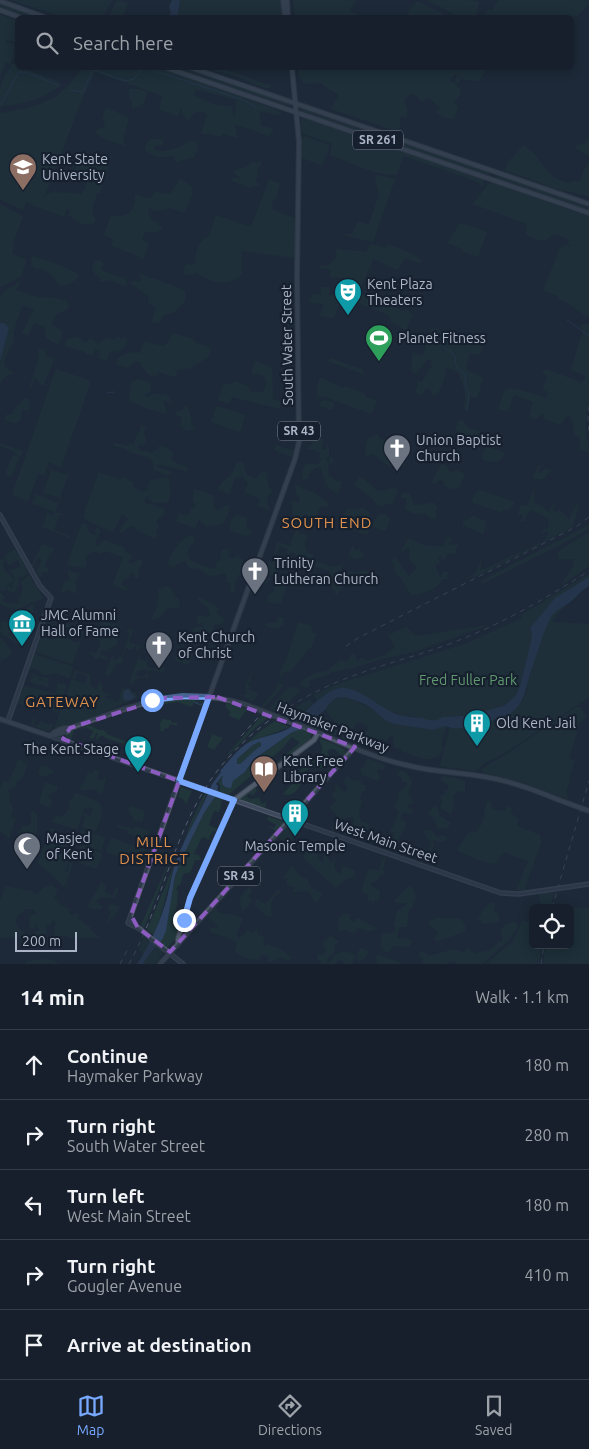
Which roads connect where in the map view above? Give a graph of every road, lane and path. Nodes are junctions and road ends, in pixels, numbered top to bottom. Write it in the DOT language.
graph roads {
  1 [pos="285,0"];
  2 [pos="0,2"];
  3 [pos="0,10"];
  4 [pos="15,15"];
  5 [pos="37,15"];
  6 [pos="287,15"];
  7 [pos="173,70"];
  8 [pos="198,70"];
  9 [pos="292,70"];
  10 [pos="295,103"];
  11 [pos="296,112"];
  12 [pos="589,204"];
  13 [pos="589,213"];
  14 [pos="0,515"];
  15 [pos="209,697"];
  16 [pos="0,718"];
  17 [pos="8,721"];
  18 [pos="70,728"];
  19 [pos="64,732"];
  20 [pos="318,733"];
  21 [pos="50,736"];
  22 [pos="64,741"];
  23 [pos="355,747"];
  24 [pos="179,781"];
  25 [pos="234,800"];
  26 [pos="589,811"];
  27 [pos="290,820"];
  28 [pos="589,884"];
  29 [pos="132,915"];
  30 [pos="139,928"];
  31 [pos="178,943"];
  32 [pos="170,952"];
  33 [pos="160,964"];
  34 [pos="183,964"];
  1 -- 6 [label="main road"];
  2 -- 5 [label="main road"];
  3 -- 4 [label="main road"];
  7 -- 11 [label="main road, SR 261"];
  8 -- 10 [label="main road, SR 261"];
  9 -- 10 [label="main road, South Water Street / SR 43"];
  10 -- 11 [label="main road, South Water Street / SR 43"];
  10 -- 12 [label="main road, SR 261"];
  11 -- 13 [label="main road, SR 261"];
  11 -- 15 [label="main road, South Water Street / SR 43"];
  14 -- 17 [label="main road"];
  15 -- 18 [label="main road, Haymaker Parkway"];
  15 -- 20 [label="main road, Haymaker Parkway, bridge"];
  15 -- 24 [label="main road, South Water Street"];
  16 -- 17 [label="main road"];
  17 -- 21 [label="main road"];
  18 -- 19 [label="main road, Haymaker Parkway"];
  18 -- 21 [label="main road, Haymaker Parkway"];
  19 -- 21 [label="main road, Haymaker Parkway"];
  19 -- 22 [label="main road"];
  20 -- 23 [label="main road, Haymaker Parkway"];
  20 -- 25 [label="main road, SR 43"];
  21 -- 22 [label="main road, West Main Street"];
  22 -- 24 [label="main road, West Main Street"];
  23 -- 26 [label="main road, Haymaker Parkway, bridge"];
  23 -- 27 [label="main road, SR 43"];
  24 -- 25 [label="main road, West Main Street, bridge"];
  24 -- 29 [label="main road, South Water Street"];
  25 -- 27 [label="main road, West Main Street"];
  25 -- 31 [label="main road, SR 43"];
  27 -- 28 [label="main road, West Main Street"];
  27 -- 31 [label="main road, SR 43"];
  29 -- 30 [label="main road"];
  29 -- 30 [label="main road, South Water Street"];
  30 -- 32 [label="main road, bridge"];
  31 -- 32 [label="main road, SR 43"];
  32 -- 33 [label="main road, SR 43"];
  32 -- 34 [label="main road"];
}
